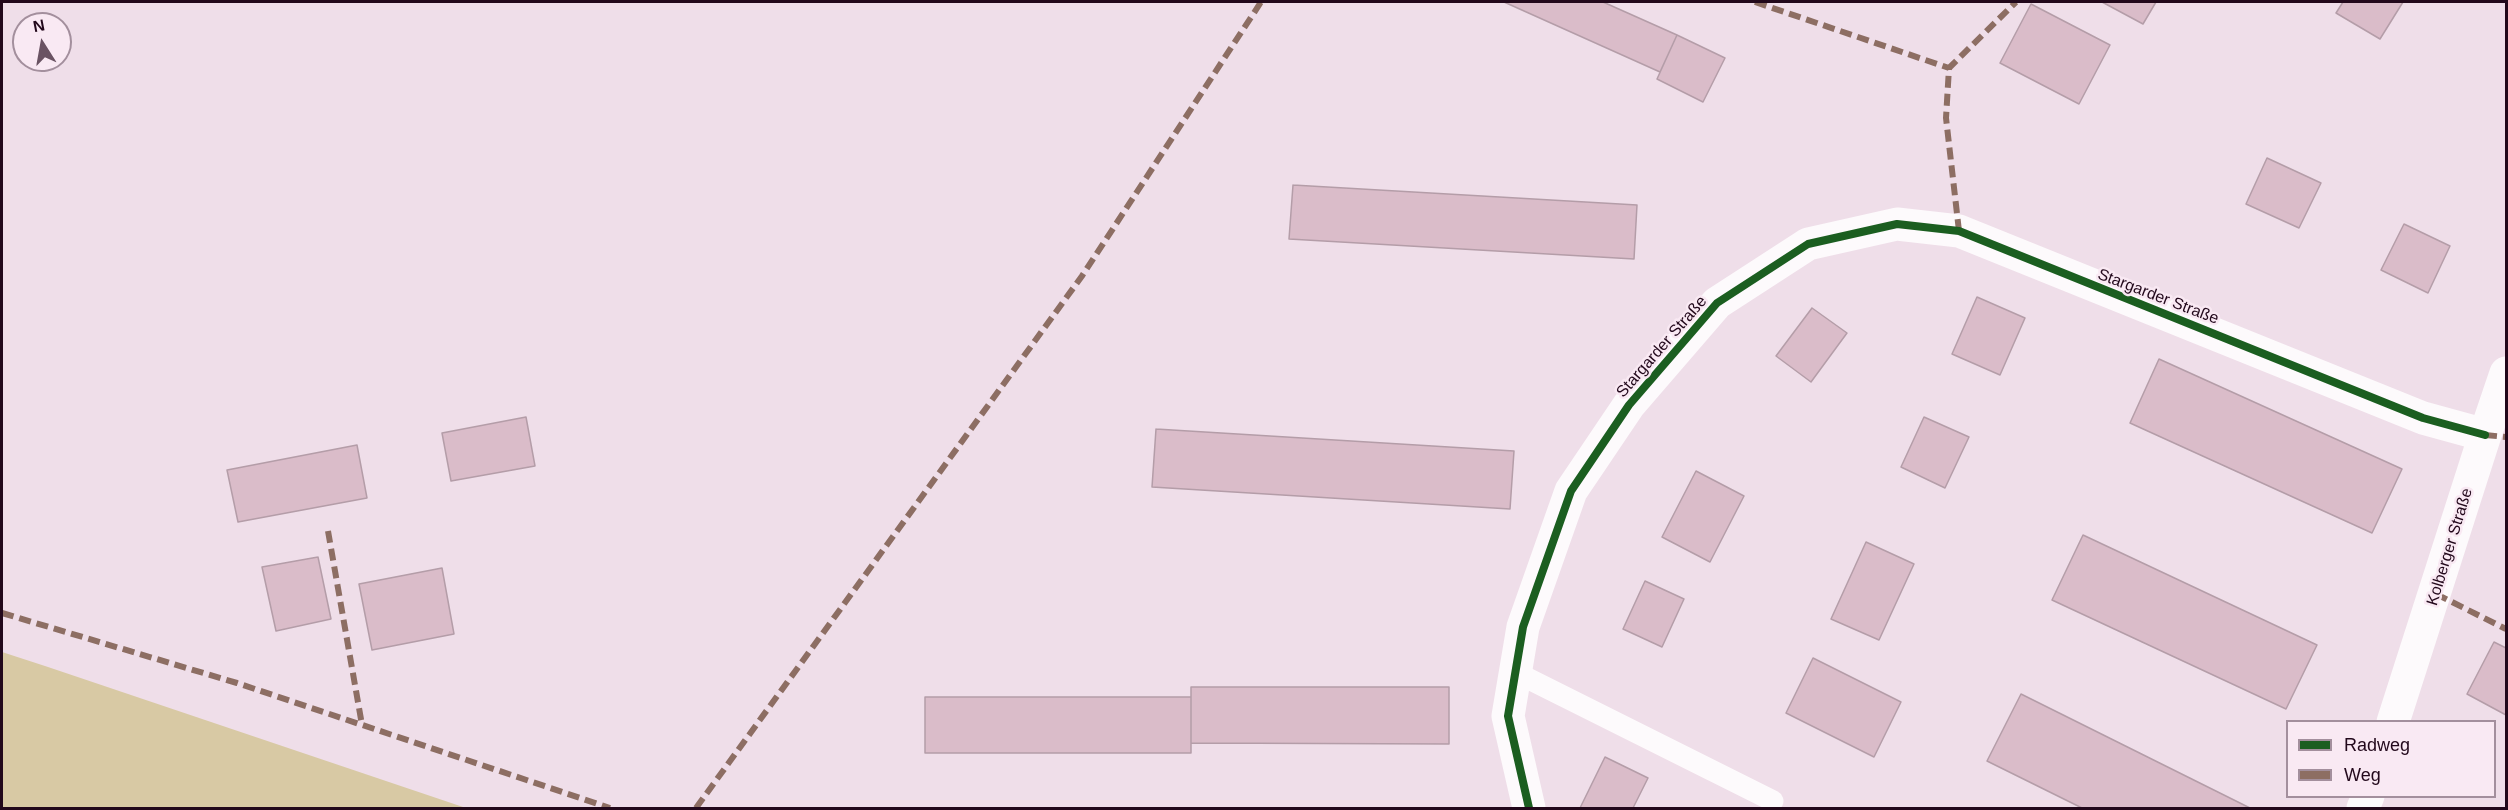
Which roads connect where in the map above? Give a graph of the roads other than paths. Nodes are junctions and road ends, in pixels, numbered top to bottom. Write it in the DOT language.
graph roads {
  1 [pos="2506,373"];
  2 [pos="2484,435"];
  3 [pos="1515,672"];
  4 [pos="2394,720"];
  5 [pos="1773,801"];
  6 [pos="1529,808"];
  1 -- 2 [label="street, Kolberger Straße"];
  2 -- 3 [label="street, Stargarder Straße"];
  2 -- 4 [label="street, Kolberger Straße"];
  3 -- 5 [label="lane"];
  3 -- 6 [label="street, Stargarder Straße"];
}
